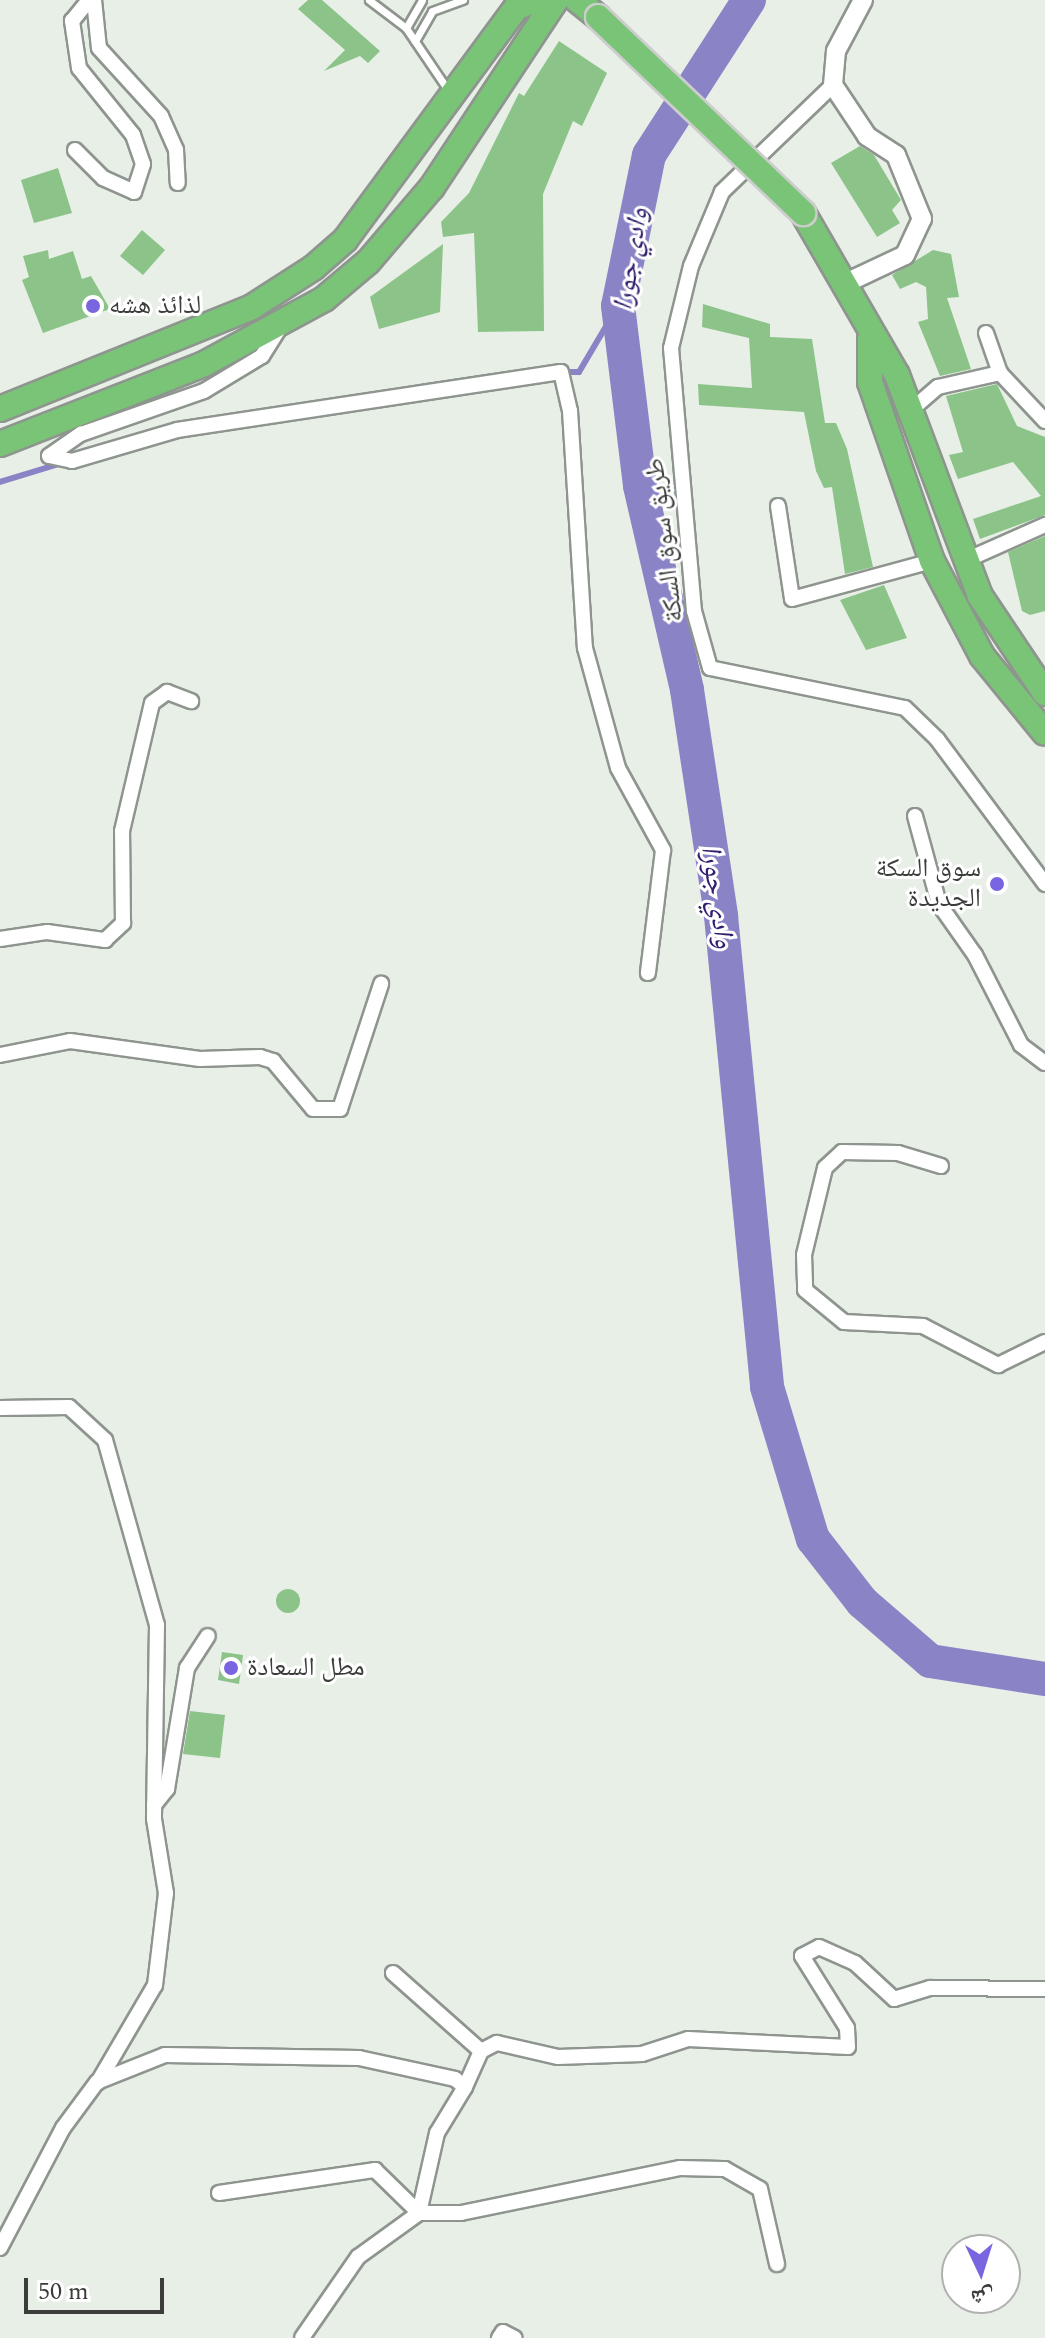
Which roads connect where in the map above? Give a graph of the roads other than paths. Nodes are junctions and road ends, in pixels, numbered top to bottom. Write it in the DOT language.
graph roads {
  1 [pos="91,0"];
  2 [pos="369,0"];
  3 [pos="422,0"];
  4 [pos="463,0"];
  5 [pos="556,0"];
  6 [pos="577,0"];
  7 [pos="863,0"];
  8 [pos="519,3"];
  9 [pos="406,28"];
  10 [pos="415,41"];
  11 [pos="833,85"];
  12 [pos="453,99"];
  13 [pos="75,150"];
  14 [pos="178,183"];
  15 [pos="848,282"];
  16 [pos="283,323"];
  17 [pos="986,333"];
  18 [pos="870,339"];
  19 [pos="1000,373"];
  20 [pos="0,409"];
  21 [pos="910,411"];
  22 [pos="1045,421"];
  23 [pos="0,444"];
  24 [pos="778,506"];
  25 [pos="1045,525"];
  26 [pos="932,561"];
  27 [pos="964,561"];
  28 [pos="1045,693"];
  29 [pos="191,701"];
  30 [pos="1045,733"];
  31 [pos="915,816"];
  32 [pos="1045,884"];
  33 [pos="0,939"];
  34 [pos="648,973"];
  35 [pos="381,984"];
  36 [pos="0,1055"];
  37 [pos="1045,1063"];
  38 [pos="941,1166"];
  39 [pos="1045,1342"];
  40 [pos="0,1408"];
  41 [pos="208,1636"];
  42 [pos="154,1805"];
  43 [pos="393,1973"];
  44 [pos="1045,1989"];
  45 [pos="481,2051"];
  46 [pos="97,2082"];
  47 [pos="465,2087"];
  48 [pos="219,2193"];
  49 [pos="419,2213"];
  50 [pos="0,2248"];
  51 [pos="777,2264"];
  52 [pos="302,2338"];
  53 [pos="499,2338"];
  54 [pos="515,2338"];
  1 -- 13 [label="street"];
  1 -- 14 [label="street"];
  2 -- 9 [label="lane"];
  3 -- 9 [label="lane"];
  4 -- 10 [label="lane"];
  5 -- 16 [label="highway"];
  6 -- 15 [label="highway, bridge"];
  7 -- 11 [label="street"];
  8 -- 12 [label="highway"];
  9 -- 10 [label="lane"];
  10 -- 12 [label="lane"];
  11 -- 15 [label="street"];
  11 -- 32 [label="street, طريق سوق السكة"];
  12 -- 20 [label="highway"];
  15 -- 18 [label="highway"];
  16 -- 23 [label="highway"];
  16 -- 34 [label="street"];
  17 -- 19 [label="street"];
  18 -- 21 [label="highway"];
  18 -- 26 [label="highway"];
  19 -- 21 [label="street"];
  19 -- 22 [label="street"];
  21 -- 27 [label="highway"];
  24 -- 26 [label="street"];
  25 -- 27 [label="street"];
  26 -- 30 [label="highway"];
  27 -- 28 [label="highway"];
  29 -- 33 [label="street"];
  31 -- 37 [label="street"];
  35 -- 36 [label="street"];
  38 -- 39 [label="street"];
  40 -- 42 [label="street"];
  41 -- 42 [label="street"];
  42 -- 46 [label="street"];
  43 -- 45 [label="street"];
  44 -- 45 [label="street"];
  45 -- 47 [label="street"];
  46 -- 47 [label="street"];
  46 -- 50 [label="street"];
  47 -- 49 [label="street"];
  48 -- 49 [label="street"];
  49 -- 51 [label="street"];
  49 -- 52 [label="street"];
  53 -- 54 [label="street"];
}
